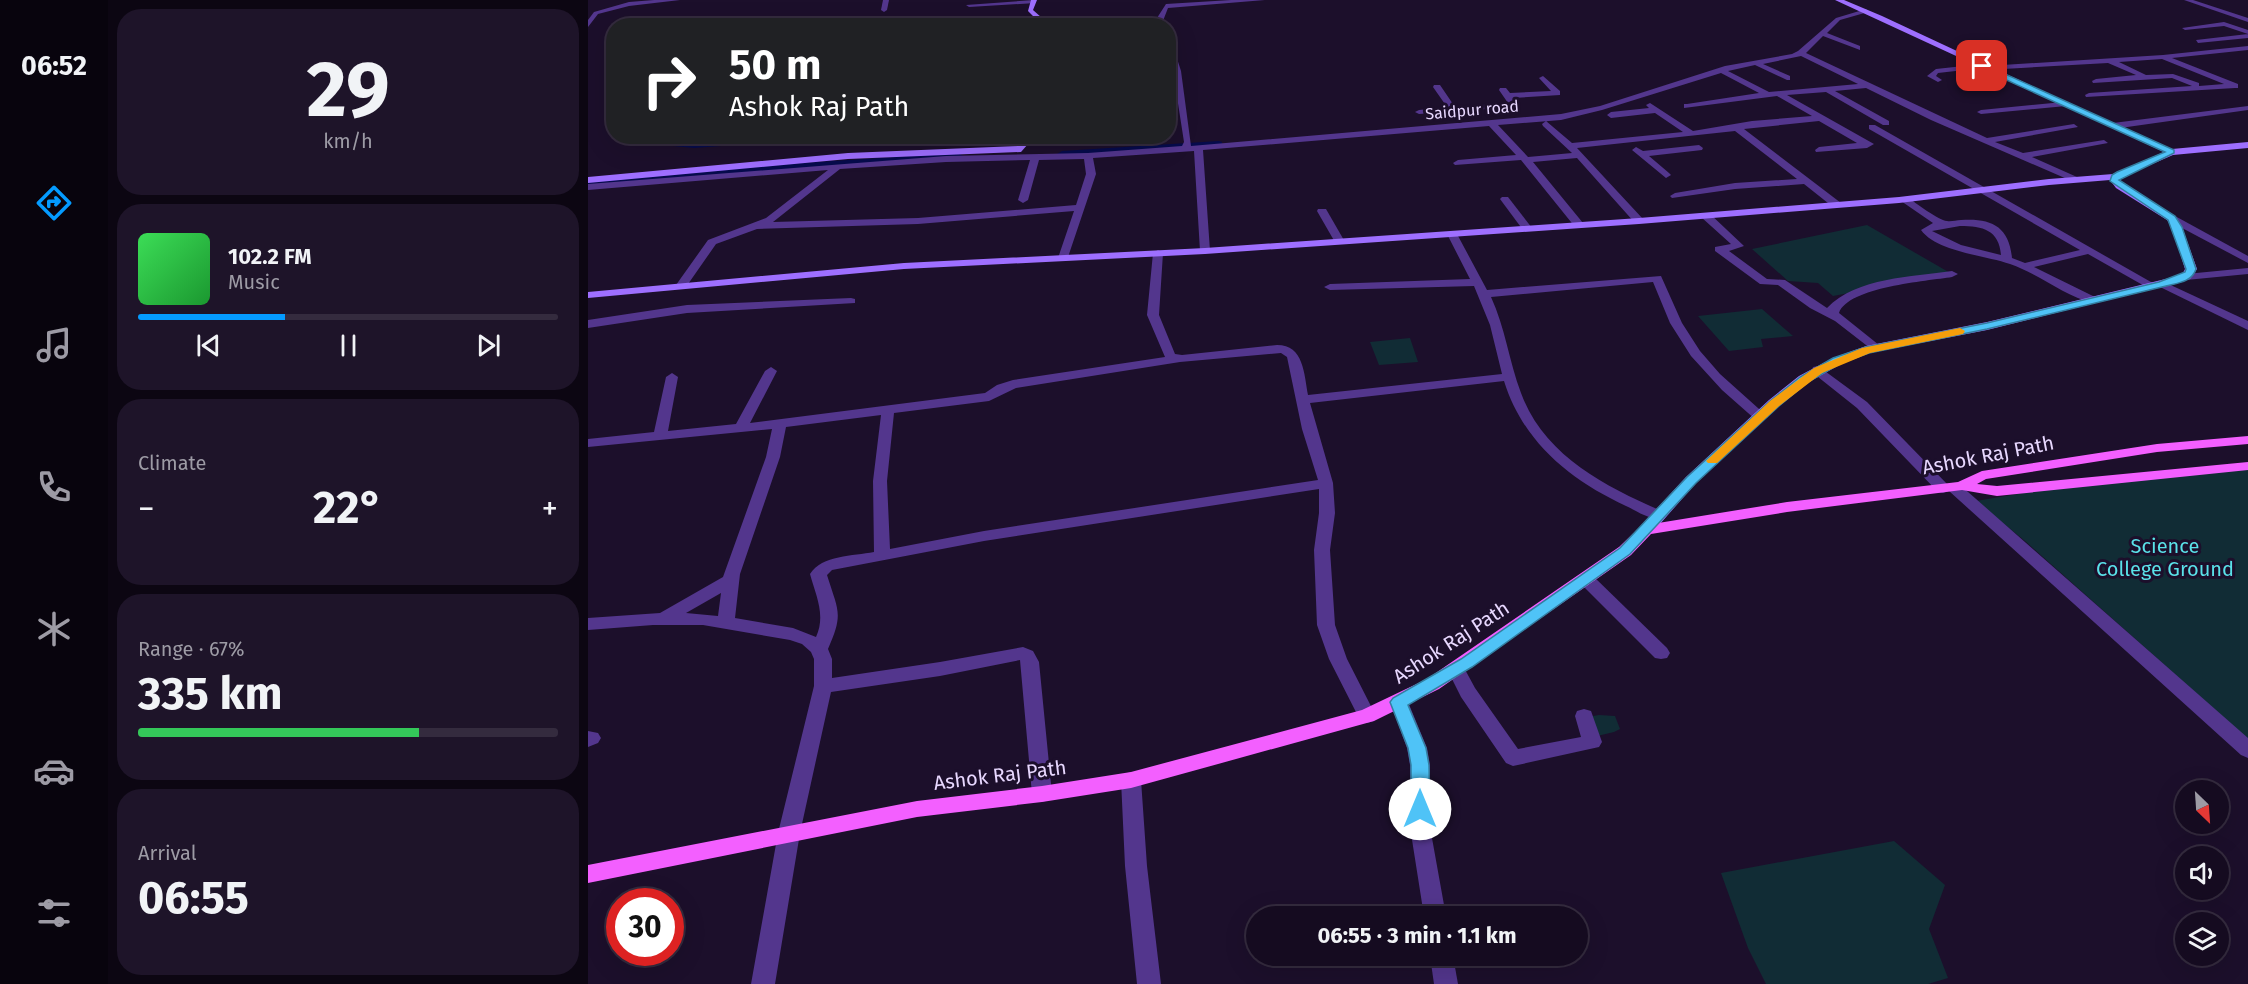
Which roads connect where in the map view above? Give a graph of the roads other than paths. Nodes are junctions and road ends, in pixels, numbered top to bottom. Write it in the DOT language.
graph roads {
  1 [pos="677,0"];
  2 [pos="886,0"];
  3 [pos="1262,0"];
  4 [pos="1838,0"];
  5 [pos="2187,0"];
  6 [pos="1034,1"];
  7 [pos="969,5"];
  8 [pos="884,10"];
  9 [pos="1866,11"];
  10 [pos="592,13"];
  11 [pos="1880,17"];
  12 [pos="1039,18"];
  13 [pos="1160,18"];
  14 [pos="1838,19"];
  15 [pos="2248,20"];
  16 [pos="588,24"];
  17 [pos="2185,28"];
  18 [pos="1821,33"];
  19 [pos="2248,34"];
  20 [pos="2198,41"];
  21 [pos="1857,48"];
  22 [pos="2248,48"];
  23 [pos="1798,55"];
  24 [pos="2163,57"];
  25 [pos="2108,60"];
  26 [pos="1757,63"];
  27 [pos="1733,64"];
  28 [pos="1984,67"];
  29 [pos="1721,70"];
  30 [pos="1176,73"];
  31 [pos="2145,77"];
  32 [pos="1544,78"];
  33 [pos="1787,78"];
  34 [pos="1938,80"];
  35 [pos="2096,81"];
  36 [pos="1868,85"];
  37 [pos="1437,87"];
  38 [pos="2201,87"];
  39 [pos="1827,89"];
  40 [pos="1176,91"];
  41 [pos="1181,91"];
  42 [pos="1778,93"];
  43 [pos="1768,95"];
  44 [pos="2088,95"];
  45 [pos="2063,104"];
  46 [pos="1687,106"];
  47 [pos="1494,107"];
  48 [pos="1602,108"];
  49 [pos="2248,108"];
  50 [pos="1452,109"];
  51 [pos="1581,110"];
  52 [pos="1419,112"];
  53 [pos="1982,112"];
  54 [pos="1611,115"];
  55 [pos="1823,118"];
  56 [pos="1504,119"];
  57 [pos="1492,123"];
  58 [pos="1886,123"];
  59 [pos="1546,124"];
  60 [pos="1625,124"];
  61 [pos="2113,126"];
  62 [pos="1872,127"];
  63 [pos="1737,128"];
  64 [pos="2074,128"];
  65 [pos="1691,134"];
  66 [pos="2033,139"];
  67 [pos="1988,140"];
  68 [pos="1624,141"];
  69 [pos="1893,141"];
  70 [pos="2104,143"];
  71 [pos="1026,144"];
  72 [pos="1187,145"];
  73 [pos="1867,145"];
  74 [pos="2248,145"];
  75 [pos="1570,146"];
  76 [pos="1198,148"];
  77 [pos="1699,148"];
  78 [pos="2067,149"];
  79 [pos="1819,150"];
  80 [pos="1020,152"];
  81 [pos="2171,152"];
  82 [pos="1641,154"];
  83 [pos="1579,155"];
  84 [pos="1088,156"];
  85 [pos="2024,156"];
  86 [pos="1035,157"];
  87 [pos="1525,159"];
  88 [pos="859,160"];
  89 [pos="1458,163"];
  90 [pos="838,165"];
  91 [pos="1666,175"];
  92 [pos="2115,177"];
  93 [pos="2074,179"];
  94 [pos="588,180"];
  95 [pos="1804,181"];
  96 [pos="588,187"];
  97 [pos="1981,190"];
  98 [pos="1675,196"];
  99 [pos="1504,199"];
  100 [pos="1904,199"];
  101 [pos="1023,200"];
  102 [pos="1837,205"];
  103 [pos="1078,208"];
  104 [pos="1322,211"];
  105 [pos="1705,215"];
  106 [pos="2171,218"];
  107 [pos="1639,221"];
  108 [pos="1579,225"];
  109 [pos="759,226"];
  110 [pos="1936,226"];
  111 [pos="1527,228"];
  112 [pos="1452,234"];
  113 [pos="1340,242"];
  114 [pos="2248,247"];
  115 [pos="2229,250"];
  116 [pos="1204,251"];
  117 [pos="2089,251"];
  118 [pos="1158,254"];
  119 [pos="1063,258"];
  120 [pos="2007,259"];
  121 [pos="2248,260"];
  122 [pos="2024,266"];
  123 [pos="2248,271"];
  124 [pos="1952,274"];
  125 [pos="2186,277"];
  126 [pos="682,285"];
  127 [pos="2157,285"];
  128 [pos="1330,287"];
  129 [pos="1480,288"];
  130 [pos="588,295"];
  131 [pos="2093,300"];
  132 [pos="851,301"];
  133 [pos="1836,318"];
  134 [pos="588,324"];
  135 [pos="2248,326"];
  136 [pos="1875,348"];
  137 [pos="1178,359"];
  138 [pos="771,370"];
  139 [pos="1818,370"];
  140 [pos="672,377"];
  141 [pos="1509,377"];
  142 [pos="1303,399"];
  143 [pos="888,410"];
  144 [pos="1761,417"];
  145 [pos="780,424"];
  146 [pos="741,427"];
  147 [pos="660,435"];
  148 [pos="2248,440"];
  149 [pos="588,443"];
  150 [pos="2248,466"];
  151 [pos="1326,483"];
  152 [pos="1953,487"];
  153 [pos="1652,523"];
  154 [pos="882,555"];
  155 [pos="1586,579"];
  156 [pos="731,580"];
  157 [pos="662,619"];
  158 [pos="726,622"];
  159 [pos="588,624"];
  160 [pos="819,649"];
  161 [pos="1661,653"];
  162 [pos="1456,669"];
  163 [pos="822,686"];
  164 [pos="1399,702"];
  165 [pos="1367,716"];
  166 [pos="1584,716"];
  167 [pos="2248,750"];
  168 [pos="1131,780"];
  169 [pos="1042,794"];
  170 [pos="789,833"];
  171 [pos="588,874"];
  172 [pos="1433,906"];
  173 [pos="1443,966"];
  174 [pos="763,984"];
  175 [pos="1149,984"];
  176 [pos="1446,984"];
  1 -- 10 [label="street"];
  2 -- 8 [label="street"];
  3 -- 13 [label="street"];
  4 -- 9 [label="main road"];
  5 -- 15 [label="street"];
  6 -- 7 [label="street"];
  6 -- 12 [label="main road"];
  9 -- 11 [label="main road"];
  9 -- 14 [label="street"];
  10 -- 16 [label="street"];
  11 -- 14 [label="street"];
  11 -- 28 [label="main road"];
  14 -- 18 [label="street"];
  17 -- 19 [label="street"];
  18 -- 21 [label="street"];
  18 -- 23 [label="street"];
  19 -- 20 [label="street"];
  22 -- 24 [label="street"];
  23 -- 26 [label="street"];
  23 -- 27 [label="street"];
  23 -- 36 [label="street"];
  24 -- 25 [label="street"];
  24 -- 38 [label="street"];
  25 -- 28 [label="street"];
  25 -- 31 [label="street"];
  26 -- 27 [label="street"];
  26 -- 33 [label="street"];
  27 -- 29 [label="street"];
  27 -- 51 [label="street"];
  28 -- 34 [label="street"];
  28 -- 45 [label="main road"];
  29 -- 43 [label="street"];
  29 -- 48 [label="street"];
  30 -- 41 [label="street"];
  31 -- 35 [label="street"];
  31 -- 38 [label="street"];
  32 -- 47 [label="street"];
  36 -- 39 [label="street"];
  36 -- 67 [label="street"];
  37 -- 50 [label="street"];
  38 -- 44 [label="street"];
  39 -- 42 [label="street"];
  39 -- 58 [label="street"];
  40 -- 41 [label="street"];
  41 -- 72 [label="street"];
  42 -- 43 [label="street"];
  42 -- 55 [label="street"];
  43 -- 46 [label="street"];
  45 -- 53 [label="street"];
  45 -- 61 [label="main road"];
  47 -- 50 [label="street"];
  47 -- 56 [label="street"];
  48 -- 51 [label="street"];
  48 -- 54 [label="street"];
  49 -- 61 [label="street"];
  50 -- 52 [label="street"];
  51 -- 56 [label="street"];
  54 -- 60 [label="street"];
  54 -- 65 [label="street"];
  55 -- 63 [label="street"];
  55 -- 73 [label="street"];
  56 -- 57 [label="street, Saidpur road"];
  56 -- 72 [label="street"];
  57 -- 76 [label="street, Saidpur road"];
  57 -- 87 [label="street"];
  59 -- 75 [label="street"];
  61 -- 81 [label="main road"];
  62 -- 69 [label="street"];
  63 -- 65 [label="street"];
  63 -- 95 [label="street"];
  64 -- 66 [label="street"];
  65 -- 68 [label="street"];
  66 -- 67 [label="street"];
  66 -- 78 [label="street"];
  67 -- 85 [label="street"];
  68 -- 75 [label="street"];
  68 -- 82 [label="street"];
  69 -- 73 [label="street"];
  69 -- 97 [label="street"];
  70 -- 78 [label="street"];
  71 -- 80 [label="main road"];
  72 -- 76 [label="street, Saidpur road"];
  72 -- 80 [label="street"];
  72 -- 84 [label="street, Saidpur road"];
  73 -- 79 [label="street"];
  74 -- 81 [label="main road"];
  75 -- 83 [label="street"];
  76 -- 116 [label="street"];
  77 -- 82 [label="street"];
  78 -- 85 [label="street"];
  80 -- 86 [label="street, Saidpur road"];
  80 -- 88 [label="main road"];
  81 -- 92 [label="main road"];
  82 -- 91 [label="street"];
  83 -- 87 [label="street"];
  83 -- 107 [label="street"];
  84 -- 86 [label="street, Saidpur road"];
  84 -- 103 [label="street"];
  85 -- 93 [label="street"];
  86 -- 101 [label="street"];
  87 -- 89 [label="street"];
  87 -- 108 [label="street"];
  88 -- 90 [label="street"];
  88 -- 94 [label="main road"];
  90 -- 96 [label="street"];
  90 -- 109 [label="street"];
  92 -- 93 [label="main road"];
  92 -- 106 [label="main road"];
  93 -- 97 [label="main road"];
  95 -- 98 [label="street"];
  95 -- 102 [label="street"];
  97 -- 100 [label="main road"];
  97 -- 117 [label="street"];
  99 -- 111 [label="street"];
  100 -- 102 [label="main road"];
  100 -- 110 [label="street"];
  102 -- 105 [label="main road"];
  103 -- 109 [label="street"];
  103 -- 119 [label="street"];
  104 -- 113 [label="street"];
  105 -- 107 [label="main road"];
  105 -- 133 [label="street"];
  106 -- 115 [label="street"];
  106 -- 125 [label="main road"];
  107 -- 108 [label="main road"];
  108 -- 111 [label="main road"];
  109 -- 126 [label="street"];
  110 -- 120 [label="street"];
  110 -- 120 [label="street"];
  111 -- 112 [label="main road"];
  112 -- 113 [label="main road"];
  112 -- 129 [label="street"];
  113 -- 116 [label="main road"];
  114 -- 115 [label="street"];
  115 -- 121 [label="street"];
  116 -- 118 [label="main road"];
  117 -- 122 [label="street"];
  117 -- 127 [label="street"];
  118 -- 119 [label="main road"];
  118 -- 137 [label="street"];
  119 -- 126 [label="main road"];
  120 -- 122 [label="street"];
  122 -- 131 [label="street"];
  123 -- 125 [label="street"];
  124 -- 133 [label="street"];
  125 -- 127 [label="main road"];
  126 -- 130 [label="main road"];
  127 -- 131 [label="main road"];
  127 -- 135 [label="street"];
  128 -- 129 [label="street"];
  129 -- 141 [label="street"];
  129 -- 144 [label="street"];
  131 -- 136 [label="main road"];
  132 -- 134 [label="street"];
  133 -- 136 [label="street"];
  136 -- 139 [label="main road"];
  137 -- 142 [label="street"];
  137 -- 143 [label="street"];
  138 -- 146 [label="street"];
  139 -- 144 [label="main road"];
  139 -- 152 [label="street"];
  140 -- 147 [label="street"];
  141 -- 142 [label="street"];
  141 -- 153 [label="street"];
  142 -- 151 [label="street"];
  143 -- 145 [label="street"];
  143 -- 154 [label="street"];
  144 -- 153 [label="main road"];
  145 -- 146 [label="street"];
  145 -- 156 [label="street"];
  146 -- 147 [label="street"];
  147 -- 149 [label="street"];
  148 -- 152 [label="main road, Ashok Raj Path"];
  150 -- 152 [label="main road"];
  151 -- 154 [label="street"];
  151 -- 165 [label="street"];
  152 -- 153 [label="main road, Ashok Raj Path"];
  152 -- 167 [label="street"];
  153 -- 155 [label="main road, Ashok Raj Path"];
  154 -- 160 [label="street"];
  155 -- 161 [label="street"];
  155 -- 162 [label="main road, Ashok Raj Path"];
  156 -- 157 [label="street"];
  156 -- 158 [label="street"];
  157 -- 158 [label="street"];
  157 -- 159 [label="street"];
  158 -- 160 [label="street"];
  160 -- 163 [label="street"];
  162 -- 164 [label="main road, Ashok Raj Path"];
  162 -- 166 [label="street"];
  163 -- 169 [label="street"];
  163 -- 170 [label="street"];
  164 -- 165 [label="main road, Ashok Raj Path"];
  164 -- 172 [label="street"];
  165 -- 168 [label="main road, Ashok Raj Path"];
  168 -- 169 [label="main road, Ashok Raj Path"];
  168 -- 175 [label="street"];
  169 -- 170 [label="main road, Ashok Raj Path"];
  170 -- 171 [label="main road, Ashok Raj Path"];
  170 -- 174 [label="street"];
  173 -- 176 [label="street"];
}
